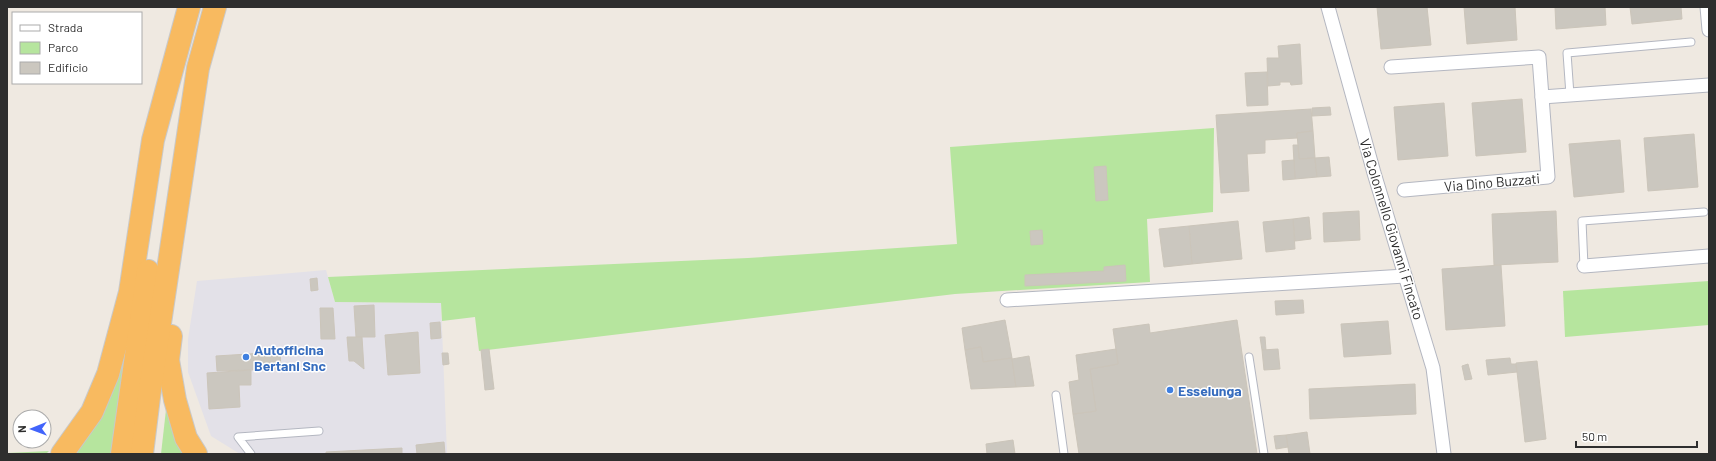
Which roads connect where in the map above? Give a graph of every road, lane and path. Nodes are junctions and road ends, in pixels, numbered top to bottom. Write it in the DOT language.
graph roads {
  1 [pos="189,7"];
  2 [pos="215,7"];
  3 [pos="1328,7"];
  4 [pos="1707,7"];
  5 [pos="1709,30"];
  6 [pos="181,32"];
  7 [pos="1691,42"];
  8 [pos="1391,67"];
  9 [pos="198,68"];
  10 [pos="1709,85"];
  11 [pos="1570,95"];
  12 [pos="1542,97"];
  13 [pos="1404,190"];
  14 [pos="1704,212"];
  15 [pos="1709,256"];
  16 [pos="1584,266"];
  17 [pos="1405,276"];
  18 [pos="1007,300"];
  19 [pos="1249,357"];
  20 [pos="1056,395"];
  21 [pos="319,431"];
  22 [pos="62,454"];
  23 [pos="122,454"];
  24 [pos="142,454"];
  25 [pos="196,454"];
  26 [pos="251,454"];
  27 [pos="1064,454"];
  28 [pos="1264,454"];
  29 [pos="1444,454"];
  1 -- 6 [label="highway"];
  2 -- 9 [label="highway"];
  3 -- 17 [label="street, Via Colonnello Giovanni Fincato"];
  4 -- 5 [label="street"];
  6 -- 22 [label="highway"];
  6 -- 23 [label="highway"];
  7 -- 11 [label="lane"];
  8 -- 12 [label="street, Via Dino Buzzati"];
  9 -- 24 [label="highway"];
  9 -- 25 [label="highway"];
  10 -- 11 [label="street"];
  11 -- 12 [label="street"];
  12 -- 13 [label="street, Via Dino Buzzati"];
  14 -- 16 [label="lane"];
  15 -- 16 [label="street"];
  17 -- 18 [label="street"];
  17 -- 29 [label="street, Via Colonnello Giovanni Fincato"];
  19 -- 28 [label="lane"];
  20 -- 27 [label="lane"];
  21 -- 26 [label="lane"];
}
